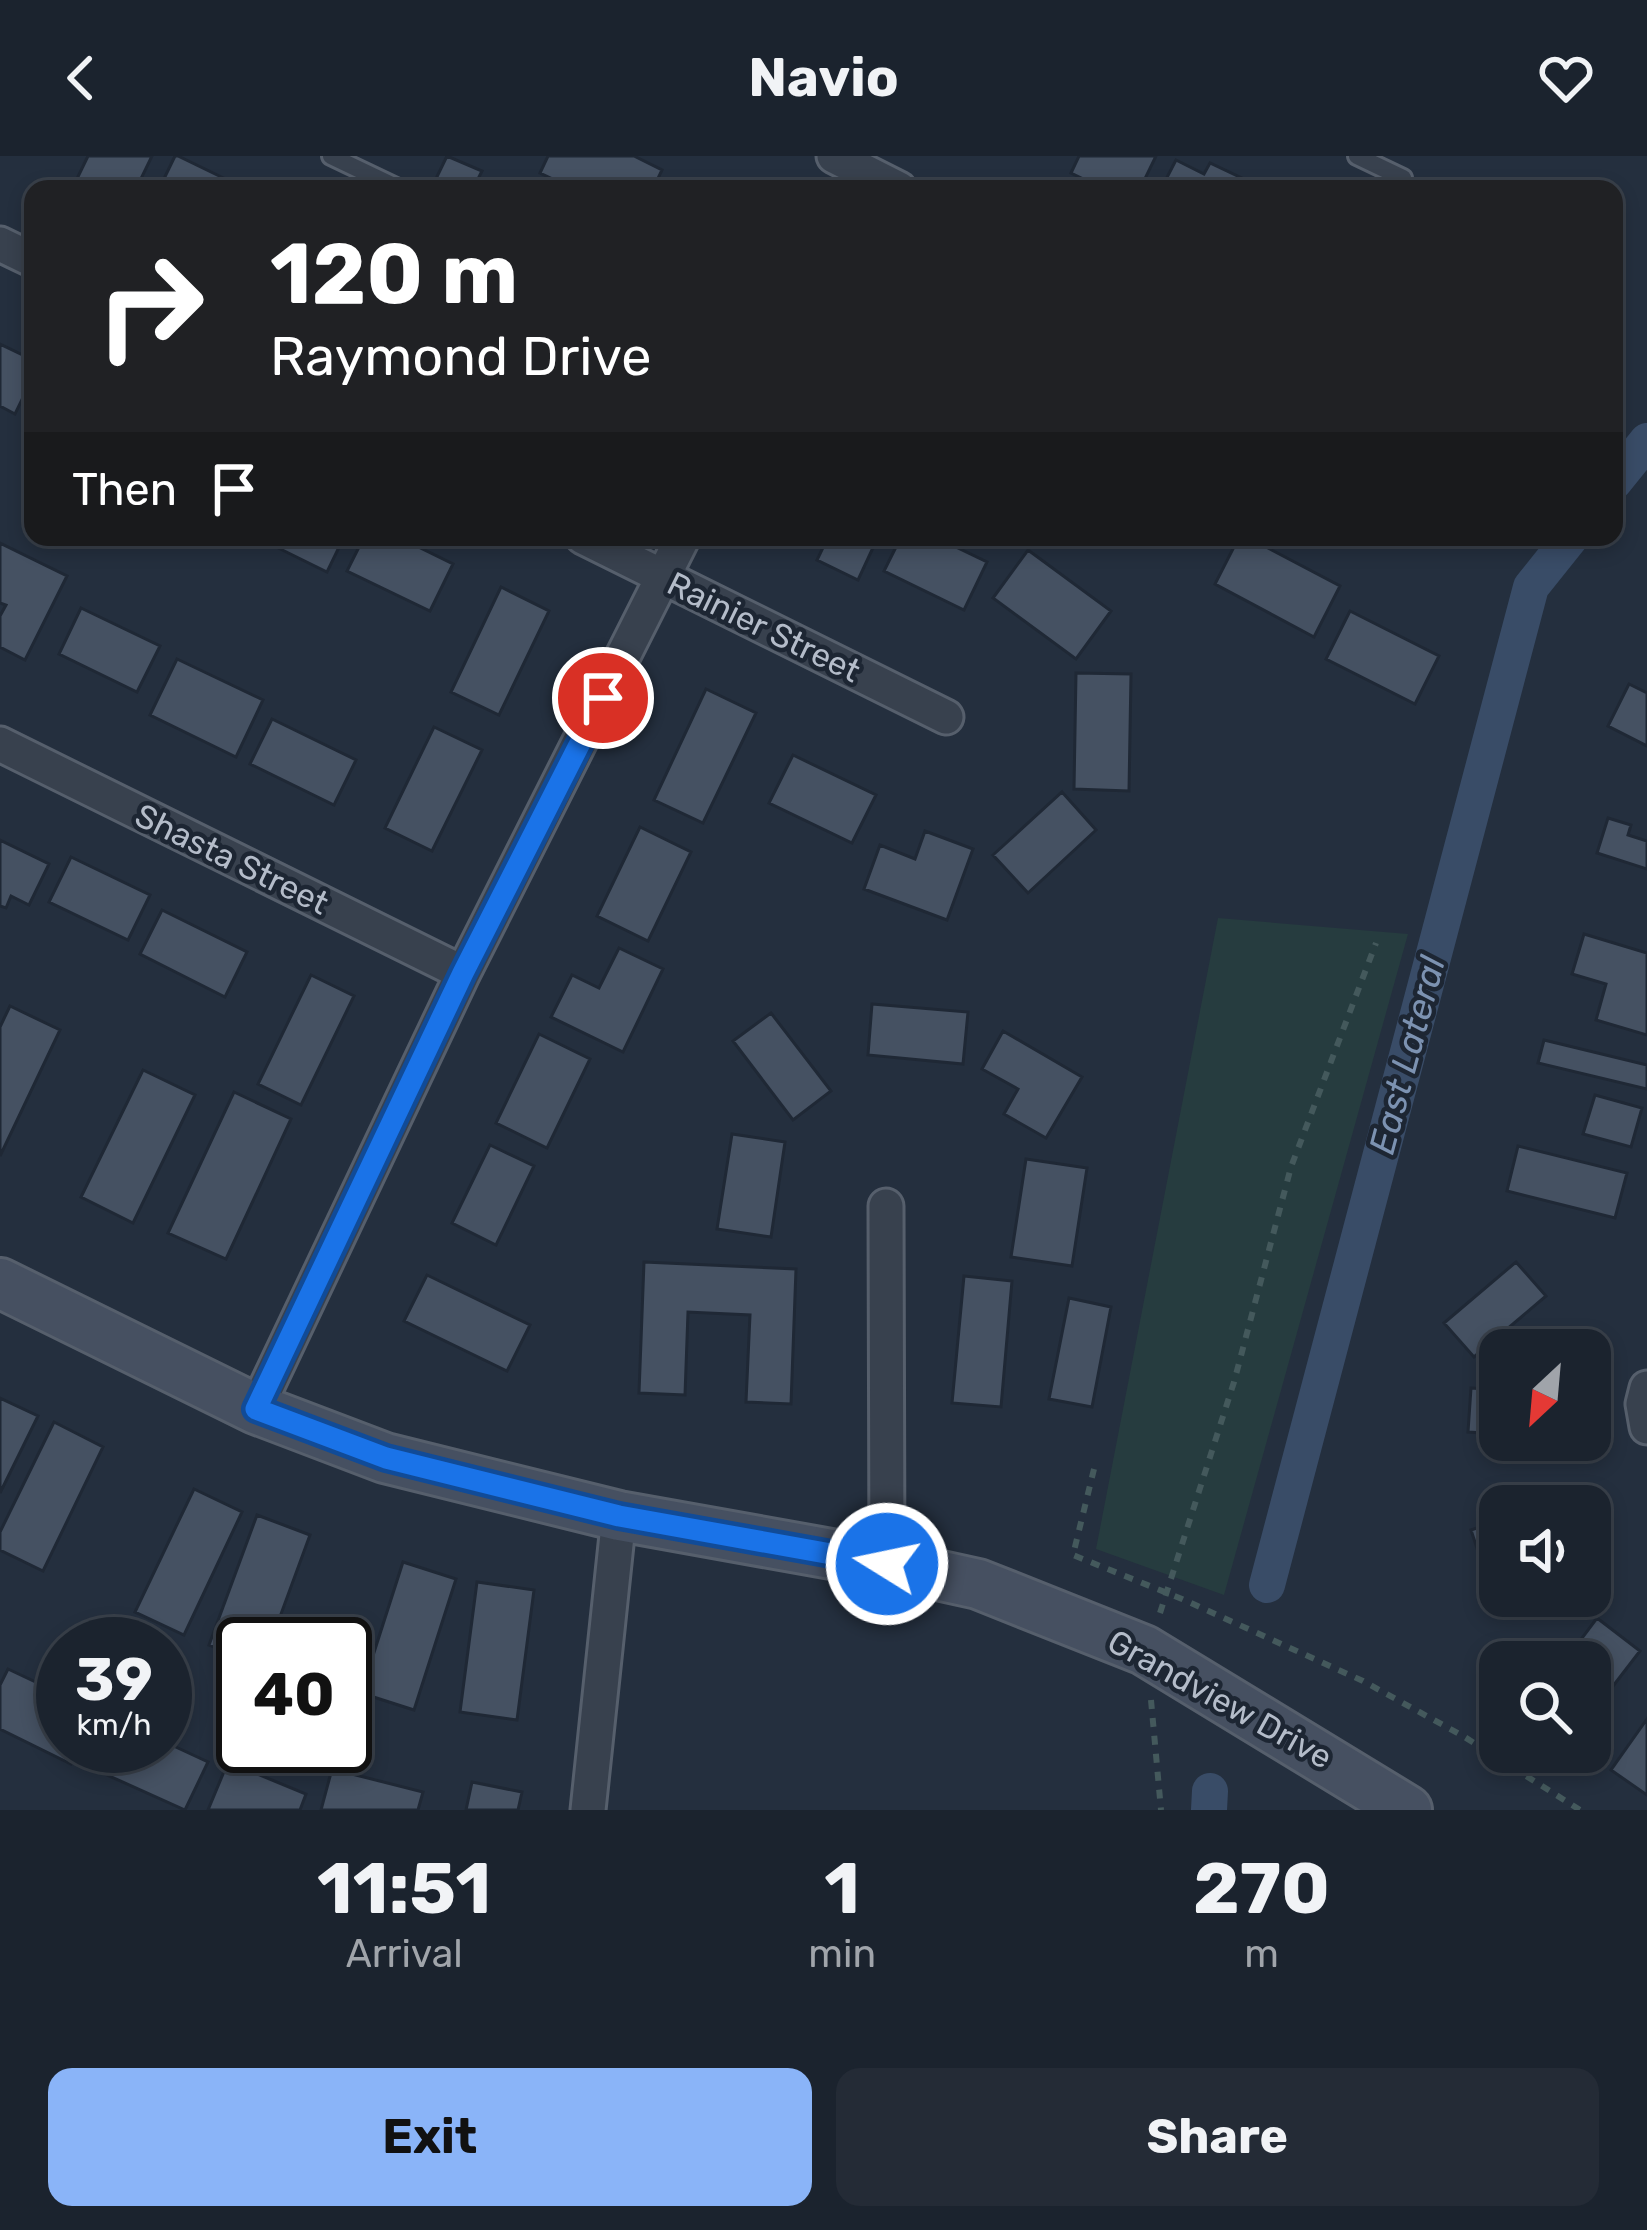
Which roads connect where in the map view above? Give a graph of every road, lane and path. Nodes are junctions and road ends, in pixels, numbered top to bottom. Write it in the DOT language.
graph roads {
  1 [pos="331,156"];
  2 [pos="1357,156"];
  3 [pos="1403,178"];
  4 [pos="381,180"];
  5 [pos="601,546"];
  6 [pos="679,546"];
  7 [pos="664,578"];
  8 [pos="946,717"];
  9 [pos="0,745"];
  10 [pos="1376,943"];
  11 [pos="463,973"];
  12 [pos="886,1206"];
  13 [pos="0,1283"];
  14 [pos="1647,1388"];
  15 [pos="256,1409"];
  16 [pos="1647,1426"];
  17 [pos="1094,1469"];
  18 [pos="619,1516"];
  19 [pos="887,1564"];
  20 [pos="1167,1593"];
  21 [pos="1144,1650"];
  22 [pos="588,1810"];
  23 [pos="1161,1810"];
  24 [pos="1407,1810"];
  25 [pos="1580,1810"];
  1 -- 4 [label="lane"];
  2 -- 3 [label="lane"];
  5 -- 7 [label="street, Rainier Street"];
  6 -- 7 [label="street"];
  7 -- 8 [label="street, Rainier Street"];
  7 -- 11 [label="street"];
  9 -- 11 [label="street, Shasta Street"];
  10 -- 20 [label="path"];
  11 -- 15 [label="street"];
  12 -- 19 [label="street"];
  13 -- 15 [label="street, Grandview Drive"];
  14 -- 16 [label="street"];
  15 -- 18 [label="street, Grandview Drive"];
  17 -- 20 [label="path"];
  18 -- 19 [label="street, Grandview Drive"];
  18 -- 22 [label="street"];
  19 -- 21 [label="street, Grandview Drive"];
  20 -- 21 [label="path"];
  20 -- 25 [label="path"];
  21 -- 23 [label="path"];
  21 -- 24 [label="street, Grandview Drive"];
}
